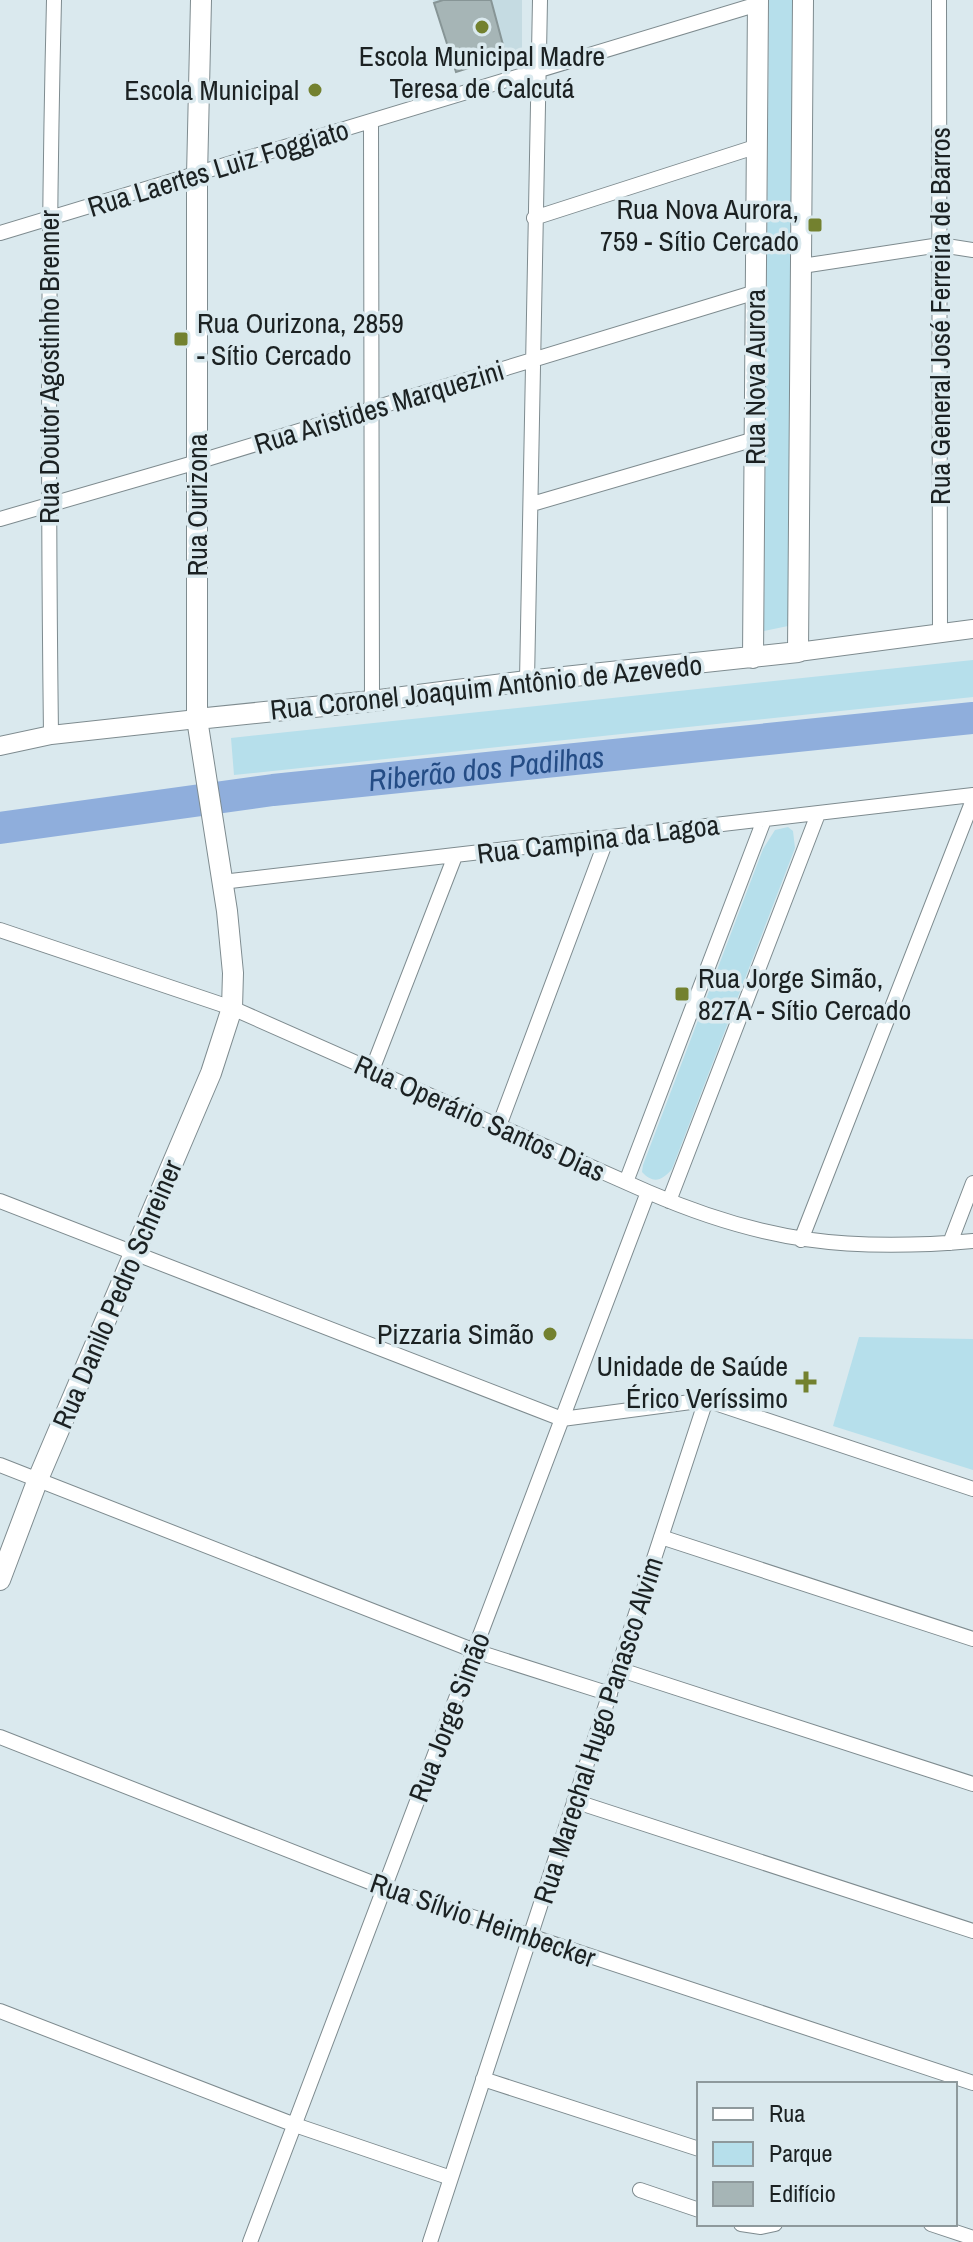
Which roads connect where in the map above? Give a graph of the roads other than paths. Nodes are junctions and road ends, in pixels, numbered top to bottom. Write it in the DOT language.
graph roads {
  1 [pos="54,0"];
  2 [pos="201,0"];
  3 [pos="540,0"];
  4 [pos="803,0"];
  5 [pos="939,0"];
  6 [pos="758,2"];
  7 [pos="538,71"];
  8 [pos="371,122"];
  9 [pos="758,146"];
  10 [pos="197,176"];
  11 [pos="534,218"];
  12 [pos="49,219"];
  13 [pos="0,233"];
  14 [pos="940,245"];
  15 [pos="973,250"];
  16 [pos="802,266"];
  17 [pos="756,292"];
  18 [pos="532,360"];
  19 [pos="371,409"];
  20 [pos="755,439"];
  21 [pos="197,462"];
  22 [pos="532,504"];
  23 [pos="48,505"];
  24 [pos="0,519"];
  25 [pos="973,629"];
  26 [pos="940,633"];
  27 [pos="798,652"];
  28 [pos="753,658"];
  29 [pos="527,681"];
  30 [pos="197,685"];
  31 [pos="372,701"];
  32 [pos="223,715"];
  33 [pos="197,719"];
  34 [pos="51,735"];
  35 [pos="0,746"];
  36 [pos="973,798"];
  37 [pos="818,814"];
  38 [pos="764,820"];
  39 [pos="607,838"];
  40 [pos="455,856"];
  41 [pos="222,882"];
  42 [pos="0,930"];
  43 [pos="232,1008"];
  44 [pos="372,1070"];
  45 [pos="499,1126"];
  46 [pos="626,1182"];
  47 [pos="973,1183"];
  48 [pos="648,1192"];
  49 [pos="0,1201"];
  50 [pos="669,1201"];
  51 [pos="801,1240"];
  52 [pos="973,1241"];
  53 [pos="950,1243"];
  54 [pos="134,1251"];
  55 [pos="706,1400"];
  56 [pos="562,1419"];
  57 [pos="0,1465"];
  58 [pos="38,1479"];
  59 [pos="973,1489"];
  60 [pos="661,1537"];
  61 [pos="0,1580"];
  62 [pos="973,1639"];
  63 [pos="475,1651"];
  64 [pos="618,1669"];
  65 [pos="610,1694"];
  66 [pos="0,1737"];
  67 [pos="973,1784"];
  68 [pos="574,1801"];
  69 [pos="385,1888"];
  70 [pos="973,1931"];
  71 [pos="530,1936"];
  72 [pos="0,2011"];
  73 [pos="483,2079"];
  74 [pos="973,2083"];
  75 [pos="295,2125"];
  76 [pos="697,2148"];
  77 [pos="451,2178"];
  78 [pos="640,2190"];
  79 [pos="697,2209"];
  80 [pos="937,2226"];
  81 [pos="973,2238"];
  82 [pos="250,2242"];
  83 [pos="430,2242"];
  1 -- 12 [label="street, Rua Doutor Agostinho Brenner"];
  2 -- 10 [label="main road, Rua Ourizona"];
  3 -- 7 [label="street"];
  4 -- 16 [label="main road, Rua Nova Aurora"];
  5 -- 14 [label="street, Rua General José Ferreira de Barros"];
  6 -- 7 [label="street, Rua Laertes Luiz Foggiato"];
  6 -- 9 [label="main road, Rua Nova Aurora"];
  7 -- 8 [label="street, Rua Laertes Luiz Foggiato"];
  7 -- 11 [label="street"];
  8 -- 10 [label="street, Rua Laertes Luiz Foggiato"];
  8 -- 19 [label="street"];
  9 -- 11 [label="street"];
  9 -- 17 [label="main road, Rua Nova Aurora"];
  10 -- 12 [label="street, Rua Laertes Luiz Foggiato"];
  10 -- 21 [label="main road, Rua Ourizona"];
  11 -- 18 [label="street"];
  12 -- 13 [label="street, Rua Laertes Luiz Foggiato"];
  12 -- 23 [label="street, Rua Doutor Agostinho Brenner"];
  14 -- 15 [label="street"];
  14 -- 16 [label="street"];
  14 -- 26 [label="street, Rua General José Ferreira de Barros"];
  16 -- 27 [label="main road, Rua Nova Aurora"];
  17 -- 18 [label="street, Rua Aristides Marquezini"];
  17 -- 20 [label="main road, Rua Nova Aurora"];
  18 -- 19 [label="street, Rua Aristides Marquezini"];
  18 -- 22 [label="street"];
  19 -- 21 [label="street, Rua Aristides Marquezini"];
  19 -- 31 [label="street"];
  20 -- 22 [label="street"];
  20 -- 28 [label="main road, Rua Nova Aurora"];
  21 -- 23 [label="street, Rua Aristides Marquezini"];
  21 -- 30 [label="main road, Rua Ourizona"];
  22 -- 29 [label="street"];
  23 -- 24 [label="street, Rua Aristides Marquezini"];
  23 -- 34 [label="street, Rua Doutor Agostinho Brenner"];
  25 -- 26 [label="street, Rua Coronel Joaquim Antônio de Azevedo"];
  26 -- 27 [label="street, Rua Coronel Joaquim Antônio de Azevedo"];
  27 -- 28 [label="main road, Rua Coronel Joaquim Antônio de Azevedo"];
  28 -- 29 [label="main road, Rua Coronel Joaquim Antônio de Azevedo"];
  29 -- 31 [label="main road, Rua Coronel Joaquim Antônio de Azevedo"];
  30 -- 32 [label="main road"];
  30 -- 33 [label="main road, Rua Ourizona"];
  31 -- 32 [label="main road, Rua Coronel Joaquim Antônio de Azevedo"];
  32 -- 33 [label="main road, Rua Coronel Joaquim Antônio de Azevedo"];
  33 -- 34 [label="street, Rua Coronel Joaquim Antônio de Azevedo"];
  33 -- 41 [label="main road, Rua Ourizona"];
  34 -- 35 [label="street, Rua Coronel Joaquim Antônio de Azevedo"];
  36 -- 37 [label="street, Rua Campina da Lagoa"];
  36 -- 51 [label="street"];
  37 -- 38 [label="street, Rua Campina da Lagoa"];
  37 -- 50 [label="street"];
  38 -- 39 [label="street, Rua Campina da Lagoa"];
  38 -- 46 [label="street"];
  39 -- 40 [label="street, Rua Campina da Lagoa"];
  39 -- 45 [label="street"];
  40 -- 41 [label="street, Rua Campina da Lagoa"];
  40 -- 44 [label="street"];
  41 -- 43 [label="main road, Rua Ourizona"];
  42 -- 43 [label="street, Rua Operário Santos Dias"];
  43 -- 44 [label="street, Rua Operário Santos Dias"];
  43 -- 54 [label="main road, Rua Danilo Pedro Schreiner"];
  44 -- 45 [label="street, Rua Operário Santos Dias"];
  45 -- 46 [label="street, Rua Operário Santos Dias"];
  46 -- 48 [label="street, Rua Operário Santos Dias"];
  47 -- 53 [label="street"];
  48 -- 50 [label="street, Rua Operário Santos Dias"];
  48 -- 56 [label="street, Rua Jorge Simão"];
  49 -- 54 [label="street"];
  50 -- 51 [label="street, Rua Operário Santos Dias"];
  51 -- 53 [label="street, Rua Operário Santos Dias"];
  52 -- 53 [label="street, Rua Operário Santos Dias"];
  54 -- 56 [label="street"];
  54 -- 58 [label="main road, Rua Danilo Pedro Schreiner"];
  55 -- 56 [label="street"];
  55 -- 59 [label="street"];
  55 -- 60 [label="street, Rua Marechal Hugo Panasco Alvim"];
  56 -- 63 [label="street, Rua Jorge Simão"];
  57 -- 58 [label="street"];
  58 -- 61 [label="main road, Rua Danilo Pedro Schreiner"];
  58 -- 63 [label="street"];
  60 -- 62 [label="street"];
  60 -- 64 [label="street, Rua Marechal Hugo Panasco Alvim"];
  63 -- 65 [label="street"];
  63 -- 69 [label="street, Rua Jorge Simão"];
  64 -- 65 [label="street, Rua Marechal Hugo Panasco Alvim"];
  64 -- 67 [label="street"];
  65 -- 68 [label="street, Rua Marechal Hugo Panasco Alvim"];
  66 -- 69 [label="street, Rua Sílvio Heimbecker"];
  68 -- 70 [label="street"];
  68 -- 71 [label="street, Rua Marechal Hugo Panasco Alvim"];
  69 -- 71 [label="street, Rua Sílvio Heimbecker"];
  69 -- 75 [label="street, Rua Jorge Simão"];
  71 -- 73 [label="street, Rua Marechal Hugo Panasco Alvim"];
  71 -- 74 [label="street, Rua Sílvio Heimbecker"];
  72 -- 75 [label="street"];
  73 -- 76 [label="street"];
  73 -- 77 [label="street, Rua Marechal Hugo Panasco Alvim"];
  75 -- 77 [label="street"];
  75 -- 82 [label="street, Rua Jorge Simão"];
  77 -- 83 [label="street, Rua Marechal Hugo Panasco Alvim"];
  78 -- 79 [label="street"];
  80 -- 81 [label="street"];
}
